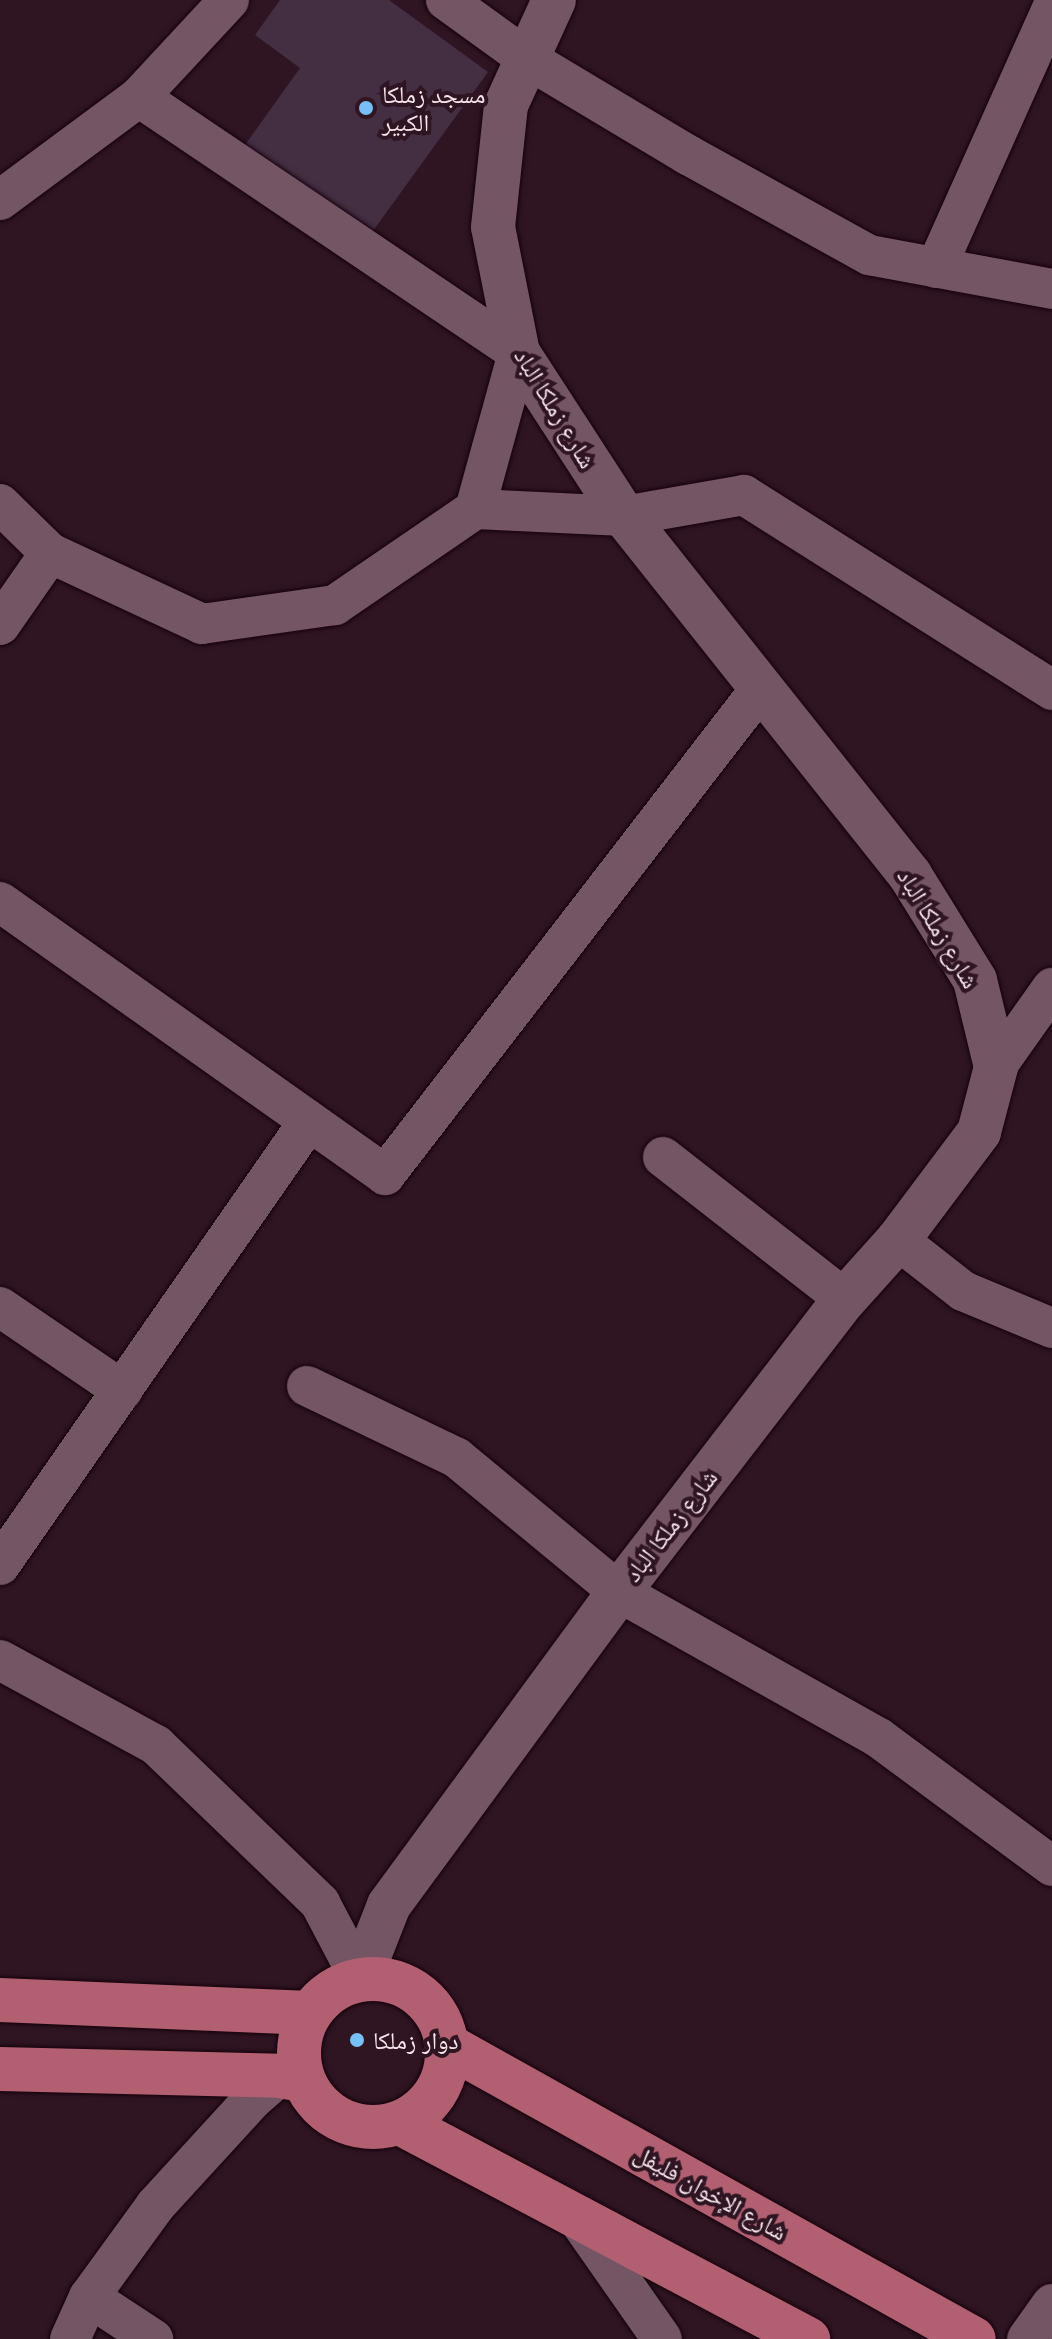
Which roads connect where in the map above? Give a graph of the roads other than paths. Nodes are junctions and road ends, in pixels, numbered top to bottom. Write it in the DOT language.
graph roads {
  1 [pos="229,0"];
  2 [pos="446,0"];
  3 [pos="554,0"];
  4 [pos="1052,9"];
  5 [pos="526,58"];
  6 [pos="139,97"];
  7 [pos="0,200"];
  8 [pos="936,268"];
  9 [pos="1052,289"];
  10 [pos="518,353"];
  11 [pos="0,504"];
  12 [pos="475,509"];
  13 [pos="624,516"];
  14 [pos="50,553"];
  15 [pos="0,625"];
  16 [pos="761,688"];
  17 [pos="1052,690"];
  18 [pos="0,902"];
  19 [pos="1052,988"];
  20 [pos="996,1067"];
  21 [pos="309,1121"];
  22 [pos="663,1157"];
  23 [pos="898,1240"];
  24 [pos="845,1299"];
  25 [pos="0,1307"];
  26 [pos="1052,1328"];
  27 [pos="307,1386"];
  28 [pos="122,1390"];
  29 [pos="0,1565"];
  30 [pos="619,1592"];
  31 [pos="0,1660"];
  32 [pos="1052,1866"];
  33 [pos="360,1979"];
  34 [pos="0,2000"];
  35 [pos="310,2013"];
  36 [pos="447,2045"];
  37 [pos="0,2069"];
  38 [pos="292,2078"];
  39 [pos="400,2123"];
  40 [pos="578,2219"];
  41 [pos="89,2297"];
  42 [pos="1052,2304"];
  43 [pos="70,2339"];
  44 [pos="153,2339"];
  45 [pos="662,2339"];
  46 [pos="808,2339"];
  47 [pos="974,2339"];
  48 [pos="1027,2339"];
  1 -- 6 [label="street"];
  2 -- 5 [label="street"];
  3 -- 5 [label="street, شارع زملكا الباد"];
  4 -- 8 [label="street"];
  5 -- 8 [label="street"];
  5 -- 10 [label="street, شارع زملكا الباد"];
  6 -- 7 [label="street"];
  6 -- 10 [label="street"];
  8 -- 9 [label="street"];
  10 -- 12 [label="street"];
  10 -- 13 [label="street, شارع زملكا الباد"];
  11 -- 14 [label="street"];
  12 -- 13 [label="street"];
  12 -- 14 [label="street"];
  13 -- 16 [label="street, شارع زملكا الباد"];
  13 -- 17 [label="street"];
  14 -- 15 [label="street"];
  16 -- 20 [label="street, شارع زملكا الباد"];
  16 -- 21 [label="street"];
  18 -- 21 [label="street"];
  19 -- 20 [label="street"];
  20 -- 23 [label="street, شارع زملكا الباد"];
  21 -- 28 [label="street"];
  22 -- 24 [label="street"];
  23 -- 24 [label="street, شارع زملكا الباد"];
  23 -- 26 [label="street"];
  24 -- 30 [label="street, شارع زملكا الباد"];
  25 -- 28 [label="street"];
  27 -- 30 [label="street"];
  28 -- 29 [label="street"];
  30 -- 32 [label="street"];
  30 -- 33 [label="street, شارع زملكا الباد"];
  31 -- 33 [label="street"];
  33 -- 35 [label="main road"];
  33 -- 36 [label="main road"];
  34 -- 35 [label="main road"];
  35 -- 38 [label="main road"];
  36 -- 39 [label="main road"];
  36 -- 47 [label="main road, شارع الإخوان فليفل"];
  37 -- 38 [label="main road"];
  38 -- 39 [label="main road"];
  38 -- 41 [label="street"];
  39 -- 40 [label="main road"];
  40 -- 45 [label="street"];
  40 -- 46 [label="main road"];
  41 -- 43 [label="street"];
  41 -- 44 [label="street"];
  42 -- 48 [label="street"];
}
